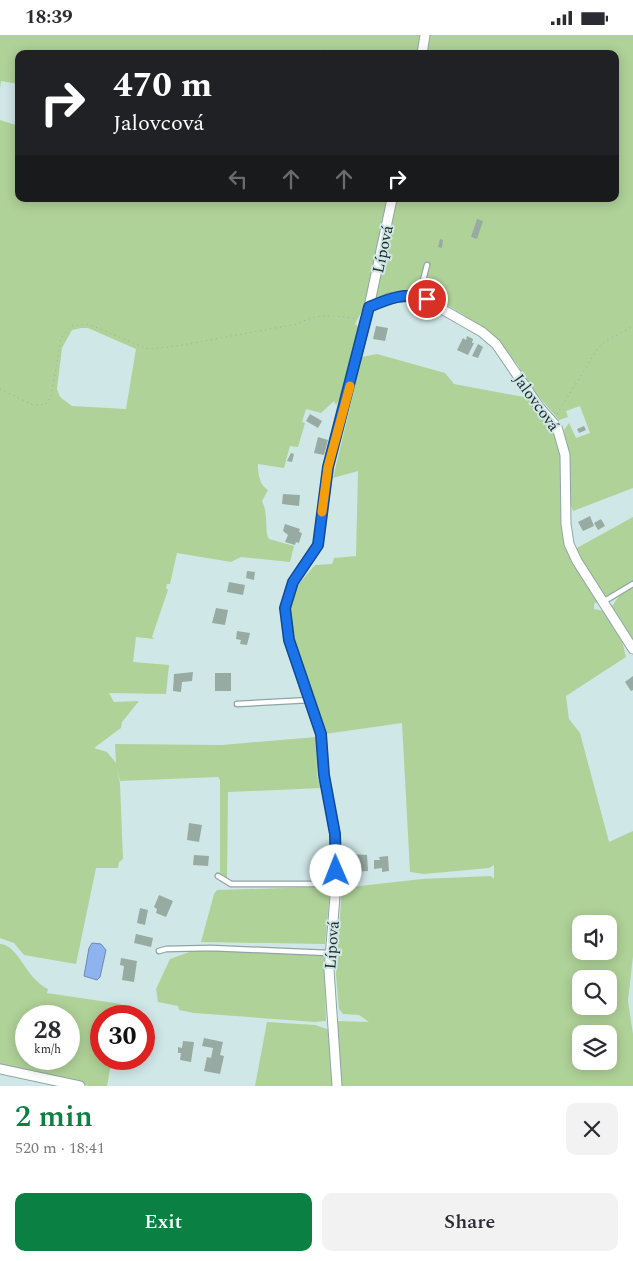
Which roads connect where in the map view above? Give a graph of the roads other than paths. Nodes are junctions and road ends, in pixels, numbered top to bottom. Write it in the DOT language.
graph roads {
  1 [pos="426,35"];
  2 [pos="423,50"];
  3 [pos="391,202"];
  4 [pos="427,265"];
  5 [pos="419,296"];
  6 [pos="369,307"];
  7 [pos="633,584"];
  8 [pos="603,602"];
  9 [pos="633,649"];
  10 [pos="310,700"];
  11 [pos="237,704"];
  12 [pos="218,876"];
  13 [pos="336,883"];
  14 [pos="159,951"];
  15 [pos="329,953"];
  16 [pos="0,1069"];
  17 [pos="80,1086"];
  18 [pos="337,1086"];
  1 -- 2 [label="street"];
  3 -- 6 [label="street, Lípová"];
  4 -- 5 [label="lane"];
  5 -- 6 [label="street"];
  5 -- 8 [label="street, Jalovcová"];
  6 -- 10 [label="street, Lípová"];
  7 -- 8 [label="lane"];
  8 -- 9 [label="street, Jalovcová"];
  10 -- 11 [label="lane"];
  10 -- 13 [label="street, Lípová"];
  12 -- 13 [label="lane"];
  13 -- 15 [label="street, Lípová"];
  14 -- 15 [label="lane"];
  15 -- 18 [label="street, Lípová"];
  16 -- 17 [label="street"];
}
